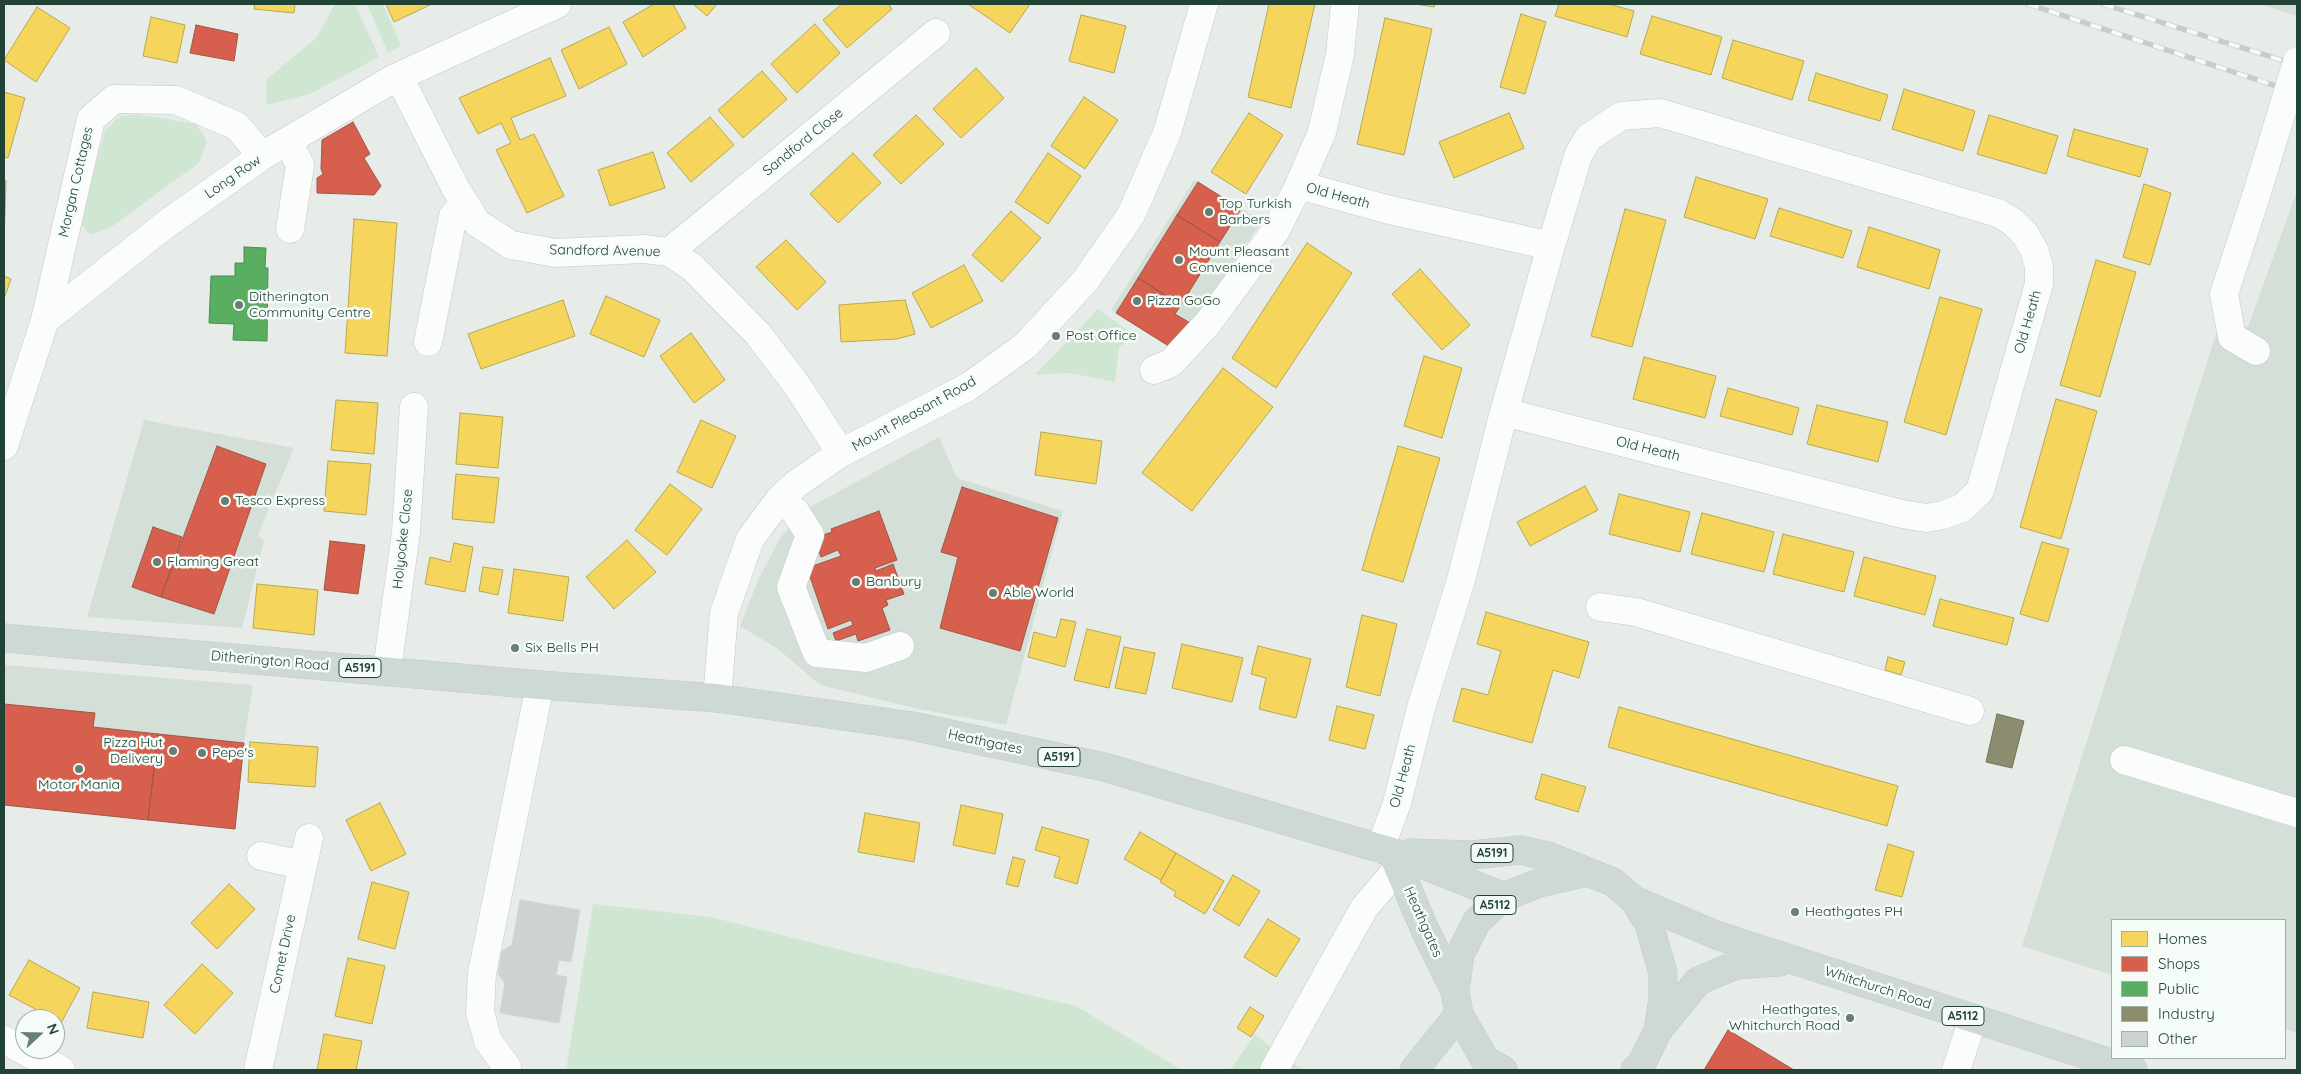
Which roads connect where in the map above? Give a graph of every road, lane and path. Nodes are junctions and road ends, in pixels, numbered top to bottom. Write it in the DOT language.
graph roads {
  1 [pos="557,4"];
  2 [pos="1204,4"];
  3 [pos="1345,4"];
  4 [pos="936,33"];
  5 [pos="2297,62"];
  6 [pos="399,77"];
  7 [pos="288,141"];
  8 [pos="262,156"];
  9 [pos="1299,185"];
  10 [pos="465,203"];
  11 [pos="290,230"];
  12 [pos="1551,246"];
  13 [pos="669,252"];
  14 [pos="45,320"];
  15 [pos="428,342"];
  16 [pos="2256,351"];
  17 [pos="1154,370"];
  18 [pos="414,408"];
  19 [pos="1504,412"];
  20 [pos="4,446"];
  21 [pos="842,453"];
  22 [pos="779,500"];
  23 [pos="1600,607"];
  24 [pos="4,638"];
  25 [pos="900,646"];
  26 [pos="387,670"];
  27 [pos="540,685"];
  28 [pos="717,698"];
  29 [pos="1970,712"];
  30 [pos="2124,760"];
  31 [pos="2297,813"];
  32 [pos="309,838"];
  33 [pos="261,856"];
  34 [pos="1390,856"];
  35 [pos="303,865"];
  36 [pos="1587,872"];
  37 [pos="1504,897"];
  38 [pos="1634,900"];
  39 [pos="1794,961"];
  40 [pos="1457,1003"];
  41 [pos="1973,1019"];
  42 [pos="1658,1030"];
  43 [pos="4,1040"];
  44 [pos="507,1067"];
  45 [pos="61,1070"];
  46 [pos="258,1070"];
  47 [pos="1274,1070"];
  48 [pos="1414,1070"];
  49 [pos="1503,1070"];
  50 [pos="1635,1070"];
  51 [pos="1956,1070"];
  52 [pos="2132,1070"];
  1 -- 6 [label="street, Long Row"];
  2 -- 21 [label="street, Mount Pleasant Road"];
  3 -- 9 [label="street, Old Heath"];
  4 -- 13 [label="street, Sandford Close"];
  5 -- 16 [label="street, bridge"];
  6 -- 7 [label="street, Long Row"];
  6 -- 10 [label="street, Sandford Avenue"];
  7 -- 8 [label="street, Long Row"];
  7 -- 11 [label="street"];
  8 -- 14 [label="street, Long Row"];
  8 -- 14 [label="street, Morgan Cottages"];
  9 -- 12 [label="street, Old Heath"];
  9 -- 17 [label="street, Old Heath"];
  10 -- 13 [label="street, Sandford Avenue"];
  10 -- 15 [label="street"];
  12 -- 19 [label="street, Old Heath"];
  12 -- 19 [label="street, Old Heath"];
  13 -- 21 [label="street, Sandford Avenue"];
  14 -- 20 [label="street"];
  18 -- 26 [label="street, Holyoake Close"];
  19 -- 34 [label="street, Old Heath"];
  21 -- 22 [label="street, Mount Pleasant Road"];
  22 -- 25 [label="street"];
  22 -- 28 [label="street, Mount Pleasant Road"];
  23 -- 29 [label="street"];
  24 -- 26 [label="main road, Ditherington Road / A5191"];
  26 -- 27 [label="main road, Ditherington Road / A5191"];
  27 -- 28 [label="main road, Ditherington Road / A5191"];
  27 -- 44 [label="street"];
  28 -- 34 [label="main road, Heathgates / A5191"];
  30 -- 31 [label="street"];
  32 -- 35 [label="street, Comet Drive"];
  33 -- 35 [label="street"];
  34 -- 36 [label="main road, A5191"];
  34 -- 37 [label="main road, Heathgates / A5191"];
  34 -- 40 [label="main road, Heathgates"];
  34 -- 47 [label="street"];
  35 -- 46 [label="street, Comet Drive"];
  36 -- 37 [label="main road, A5112"];
  36 -- 38 [label="main road, A5112"];
  37 -- 40 [label="main road, A5112"];
  38 -- 39 [label="main road, Whitchurch Road / A5112"];
  38 -- 42 [label="main road, A5112"];
  39 -- 41 [label="main road, Whitchurch Road / A5112"];
  39 -- 42 [label="main road, Whitchurch Road / A5112"];
  40 -- 48 [label="main road"];
  40 -- 49 [label="main road, Heathgates"];
  41 -- 51 [label="street"];
  41 -- 52 [label="main road, Whitchurch Road / A5112"];
  42 -- 50 [label="main road, A5112"];
  43 -- 45 [label="street"];
}
